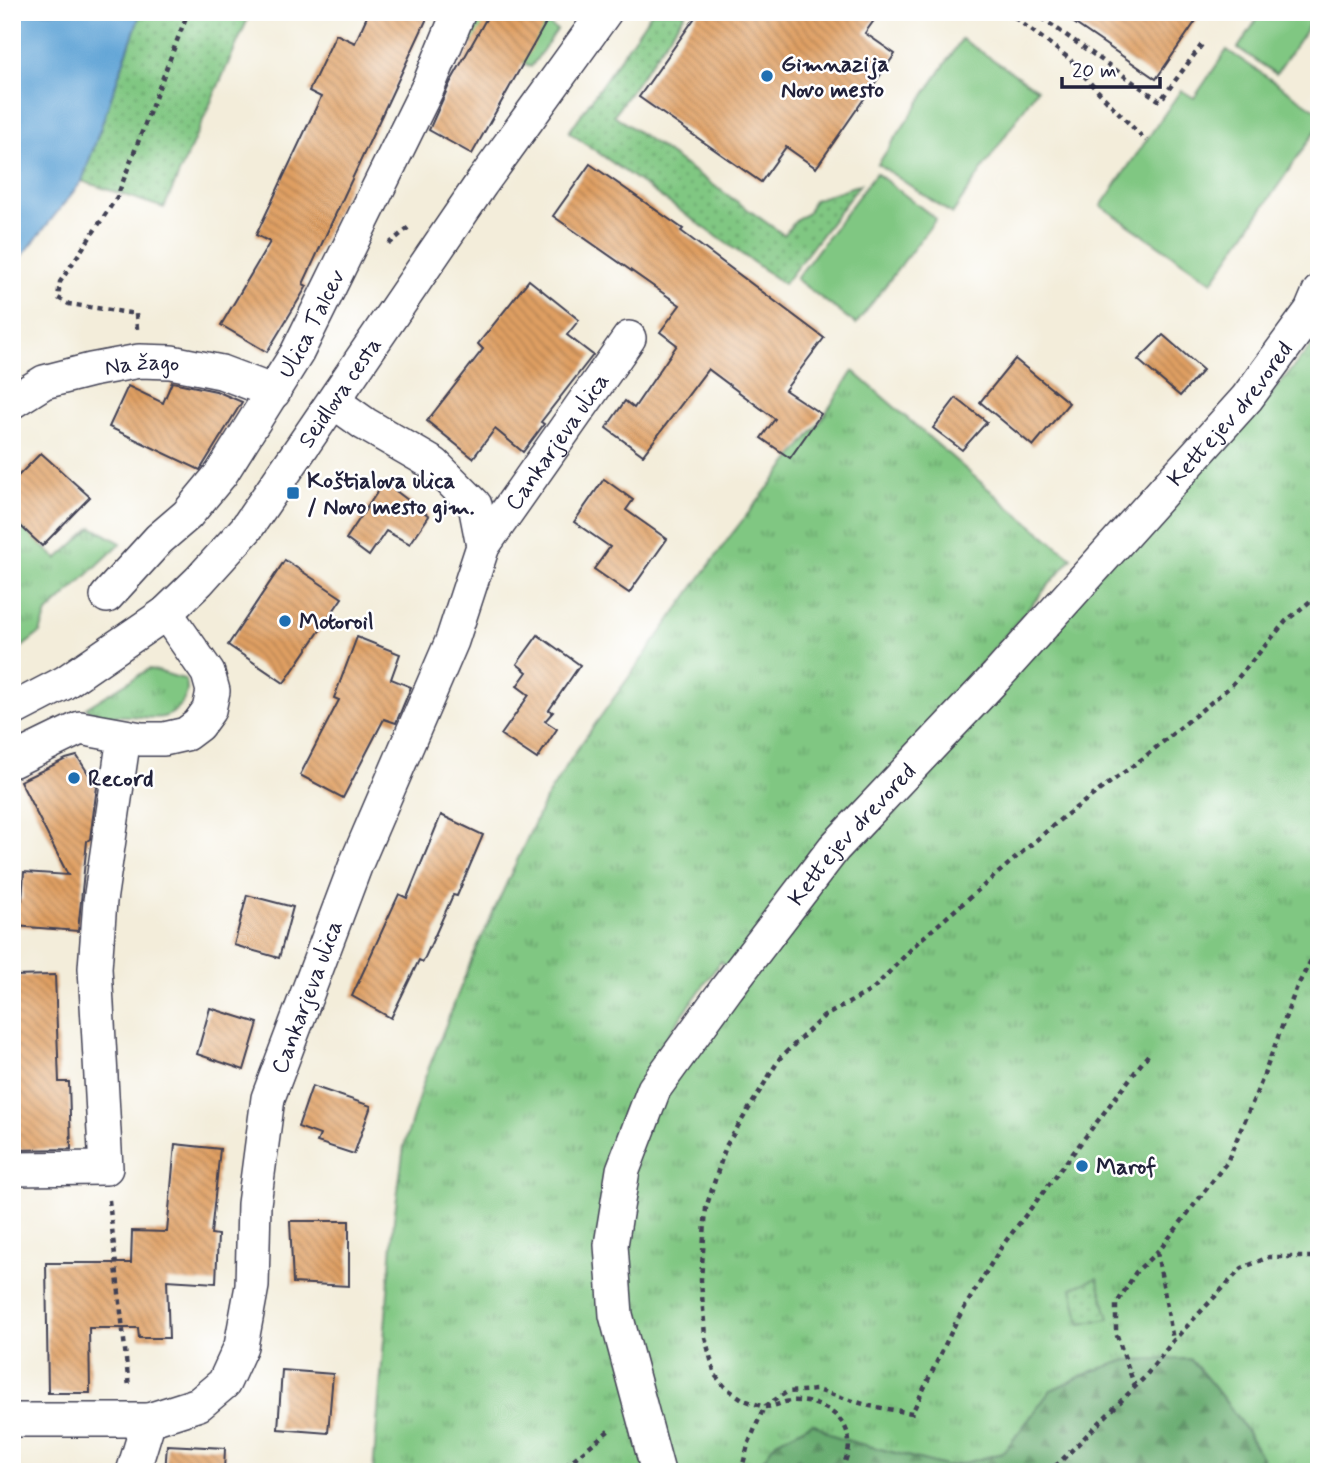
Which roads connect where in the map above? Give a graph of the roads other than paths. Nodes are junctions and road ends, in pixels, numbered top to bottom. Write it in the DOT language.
graph roads {
  1 [pos="459,12"];
  2 [pos="605,12"];
  3 [pos="1319,292"];
  4 [pos="629,338"];
  5 [pos="274,392"];
  6 [pos="12,402"];
  7 [pos="334,402"];
  8 [pos="482,546"];
  9 [pos="107,596"];
  10 [pos="166,613"];
  11 [pos="12,710"];
  12 [pos="124,737"];
  13 [pos="12,761"];
  14 [pos="12,1169"];
  15 [pos="12,1420"];
  16 [pos="142,1420"];
  17 [pos="133,1472"];
  18 [pos="658,1472"];
  1 -- 5 [label="street, Ulica Talcev"];
  2 -- 7 [label="street, Seidlova cesta"];
  3 -- 18 [label="street, Kettejev drevored"];
  4 -- 8 [label="street, Cankarjeva ulica"];
  5 -- 6 [label="street, Na žago"];
  5 -- 9 [label="street, Ulica Talcev"];
  7 -- 8 [label="street, Cankarjeva ulica"];
  7 -- 10 [label="street, Seidlova cesta"];
  8 -- 16 [label="street, Cankarjeva ulica"];
  10 -- 11 [label="street, Seidlova cesta"];
  10 -- 12 [label="street"];
  12 -- 13 [label="street"];
  12 -- 14 [label="street"];
  15 -- 16 [label="street, Cankarjeva ulica"];
  16 -- 17 [label="street"];
}
